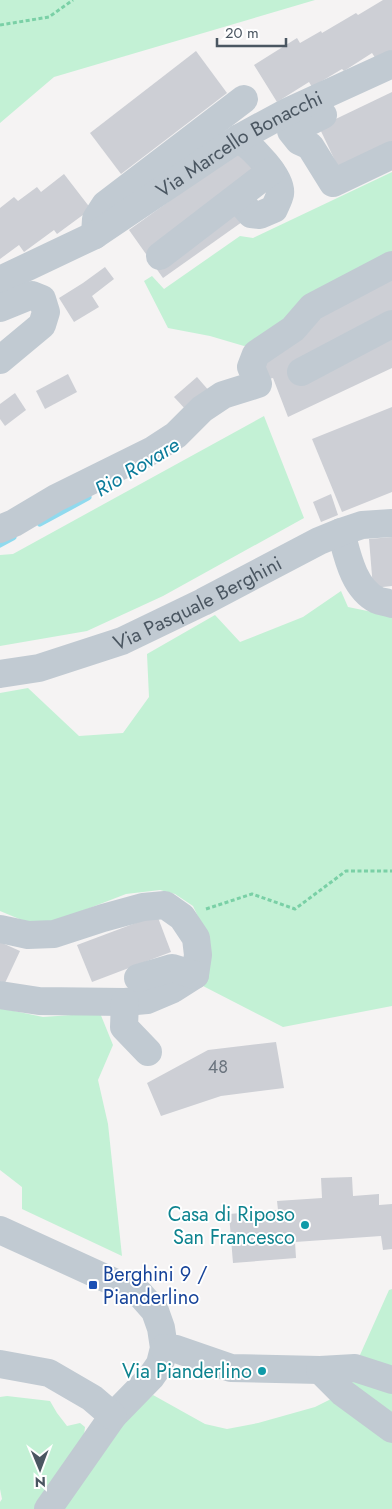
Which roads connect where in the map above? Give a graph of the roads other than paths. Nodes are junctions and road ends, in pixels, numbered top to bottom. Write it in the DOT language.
graph roads {
  1 [pos="392,64"];
  2 [pos="392,82"];
  3 [pos="244,99"];
  4 [pos="239,138"];
  5 [pos="392,154"];
  6 [pos="271,171"];
  7 [pos="244,206"];
  8 [pos="95,235"];
  9 [pos="160,256"];
  10 [pos="392,265"];
  11 [pos="0,280"];
  12 [pos="0,308"];
  13 [pos="392,324"];
  14 [pos="0,360"];
  15 [pos="301,372"];
  16 [pos="392,523"];
  17 [pos="0,529"];
  18 [pos="340,532"];
  19 [pos="392,604"];
  20 [pos="0,674"];
  21 [pos="0,929"];
  22 [pos="131,990"];
  23 [pos="0,995"];
  24 [pos="148,1052"];
  25 [pos="0,1230"];
  26 [pos="164,1348"];
  27 [pos="0,1364"];
  28 [pos="320,1370"];
  29 [pos="392,1380"];
  30 [pos="113,1416"];
  31 [pos="392,1429"];
  32 [pos="48,1509"];
  1 -- 4 [label="street, Via Marcello Bonacchi"];
  2 -- 5 [label="street, Via Marcello Bonacchi"];
  3 -- 8 [label="street, Via Marcello Bonacchi"];
  4 -- 6 [label="street"];
  4 -- 8 [label="street, Via Marcello Bonacchi"];
  6 -- 7 [label="street"];
  6 -- 9 [label="street"];
  8 -- 11 [label="street, Via Marcello Bonacchi"];
  10 -- 17 [label="street"];
  12 -- 14 [label="street"];
  13 -- 15 [label="street"];
  16 -- 18 [label="street, Via Pasquale Berghini"];
  18 -- 19 [label="street"];
  18 -- 20 [label="street, Via Pasquale Berghini"];
  21 -- 22 [label="street"];
  22 -- 23 [label="street"];
  22 -- 24 [label="street"];
  25 -- 26 [label="street"];
  26 -- 28 [label="street"];
  26 -- 30 [label="street"];
  27 -- 30 [label="street"];
  28 -- 29 [label="street"];
  28 -- 31 [label="street"];
  30 -- 32 [label="street"];
}
